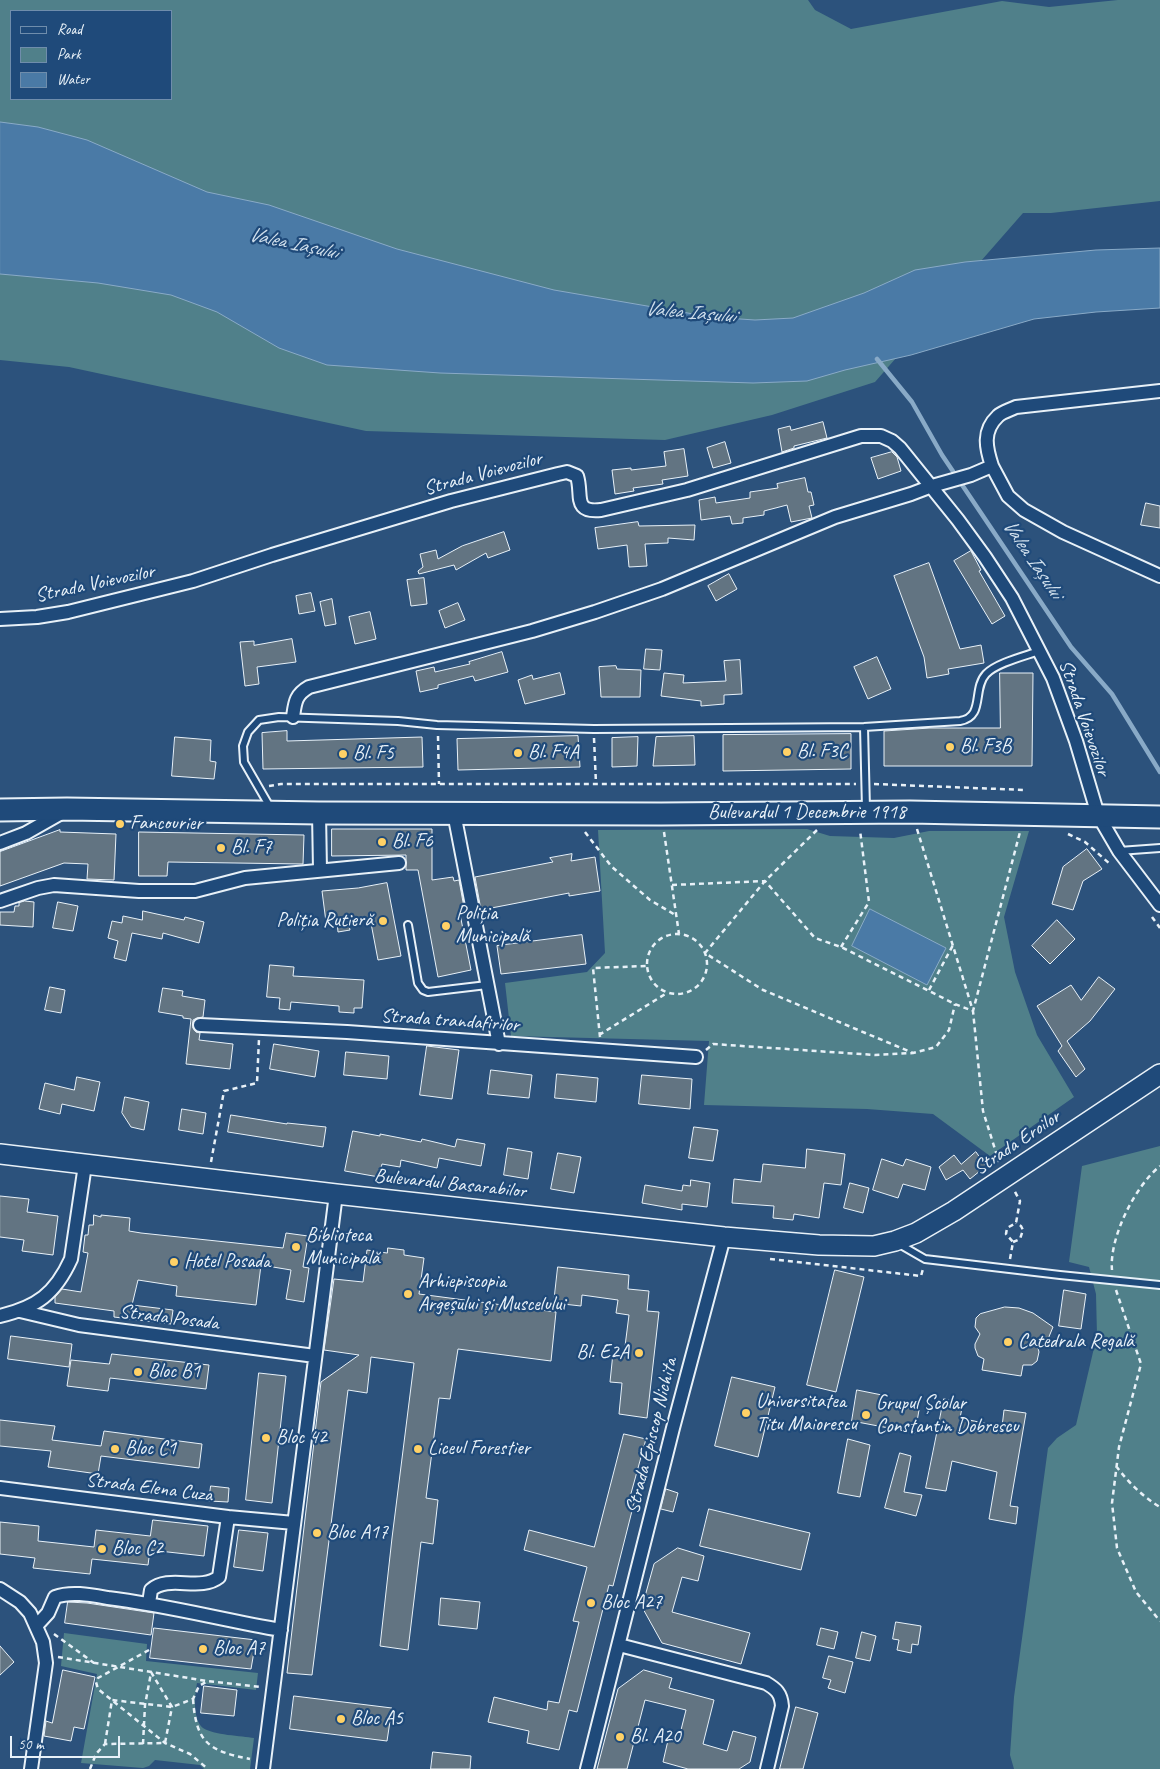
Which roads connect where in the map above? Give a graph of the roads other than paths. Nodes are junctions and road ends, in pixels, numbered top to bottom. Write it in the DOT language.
graph roads {
  1 [pos="1160,390"];
  2 [pos="992,466"];
  3 [pos="932,486"];
  4 [pos="1160,576"];
  5 [pos="0,620"];
  6 [pos="1040,651"];
  7 [pos="293,717"];
  8 [pos="864,726"];
  9 [pos="67,809"];
  10 [pos="0,810"];
  11 [pos="273,812"];
  12 [pos="319,813"];
  13 [pos="454,813"];
  14 [pos="1098,815"];
  15 [pos="1158,816"];
  16 [pos="863,821"];
  17 [pos="0,843"];
  18 [pos="1160,848"];
  19 [pos="1119,851"];
  20 [pos="399,864"];
  21 [pos="320,870"];
  22 [pos="0,901"];
  23 [pos="1160,905"];
  24 [pos="408,925"];
  25 [pos="488,986"];
  26 [pos="200,1025"];
  27 [pos="499,1044"];
  28 [pos="696,1057"];
  29 [pos="1160,1074"];
  30 [pos="0,1154"];
  31 [pos="85,1164"];
  32 [pos="336,1194"];
  33 [pos="724,1237"];
  34 [pos="895,1241"];
  35 [pos="1160,1285"];
  36 [pos="20,1311"];
  37 [pos="0,1316"];
  38 [pos="316,1356"];
  39 [pos="0,1488"];
  40 [pos="228,1517"];
  41 [pos="294,1523"];
  42 [pos="0,1589"];
  43 [pos="149,1603"];
  44 [pos="37,1625"];
  45 [pos="281,1630"];
  46 [pos="619,1645"];
  47 [pos="264,1766"];
  48 [pos="31,1769"];
  49 [pos="587,1769"];
  50 [pos="767,1769"];
  1 -- 2 [label="street"];
  2 -- 3 [label="street"];
  2 -- 4 [label="street"];
  3 -- 5 [label="street, Strada Voievozilor"];
  3 -- 6 [label="street, Strada Voievozilor"];
  3 -- 7 [label="street"];
  6 -- 8 [label="lane"];
  6 -- 14 [label="street, Strada Voievozilor"];
  7 -- 8 [label="lane"];
  7 -- 11 [label="lane"];
  8 -- 16 [label="lane"];
  9 -- 10 [label="main road, Bulevardul 1 Decembrie 1918"];
  9 -- 11 [label="main road, Bulevardul 1 Decembrie 1918"];
  9 -- 17 [label="street"];
  11 -- 12 [label="main road, Bulevardul 1 Decembrie 1918"];
  12 -- 13 [label="main road, Bulevardul 1 Decembrie 1918"];
  12 -- 21 [label="street"];
  13 -- 16 [label="main road, Bulevardul 1 Decembrie 1918"];
  13 -- 25 [label="street"];
  14 -- 15 [label="main road, Bulevardul 1 Decembrie 1918"];
  14 -- 16 [label="main road, Bulevardul 1 Decembrie 1918"];
  14 -- 19 [label="street, Strada Voievozilor"];
  18 -- 19 [label="lane"];
  19 -- 23 [label="street, Strada Voievozilor"];
  20 -- 21 [label="street"];
  21 -- 22 [label="street"];
  24 -- 25 [label="lane"];
  25 -- 27 [label="street"];
  26 -- 27 [label="street, Strada trandafirilor"];
  27 -- 28 [label="street, Strada trandafirilor"];
  29 -- 34 [label="main road, Strada Eroilor"];
  30 -- 31 [label="main road, Bulevardul Basarabilor"];
  31 -- 32 [label="main road, Bulevardul Basarabilor"];
  31 -- 36 [label="street"];
  32 -- 33 [label="main road, Bulevardul Basarabilor"];
  32 -- 38 [label="street"];
  33 -- 34 [label="main road, Bulevardul Basarabilor"];
  33 -- 46 [label="street, Strada Episcop Nichita"];
  34 -- 35 [label="lane"];
  36 -- 37 [label="street"];
  36 -- 38 [label="street, Strada Posada"];
  38 -- 41 [label="street"];
  39 -- 40 [label="street, Strada Elena Cuza"];
  40 -- 41 [label="street, Strada Elena Cuza"];
  40 -- 43 [label="street"];
  41 -- 45 [label="street"];
  42 -- 44 [label="street"];
  43 -- 44 [label="street"];
  43 -- 45 [label="street"];
  44 -- 48 [label="street"];
  45 -- 47 [label="street"];
  46 -- 49 [label="street, Strada Episcop Nichita"];
  46 -- 50 [label="street"];
}
